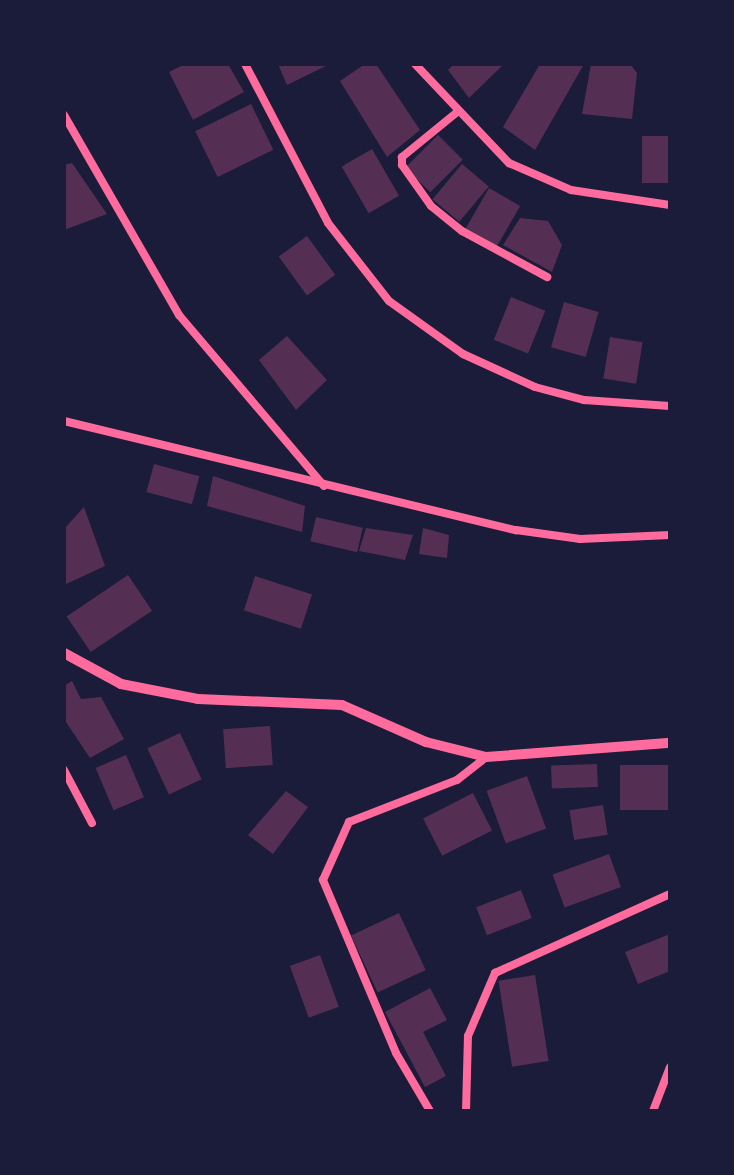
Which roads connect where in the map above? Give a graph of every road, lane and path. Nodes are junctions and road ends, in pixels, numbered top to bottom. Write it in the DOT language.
graph roads {
  1 [pos="245,64"];
  2 [pos="415,64"];
  3 [pos="456,113"];
  4 [pos="64,115"];
  5 [pos="670,205"];
  6 [pos="547,277"];
  7 [pos="670,406"];
  8 [pos="64,421"];
  9 [pos="324,486"];
  10 [pos="670,535"];
  11 [pos="64,653"];
  12 [pos="670,743"];
  13 [pos="486,757"];
  14 [pos="64,770"];
  15 [pos="92,823"];
  16 [pos="670,894"];
  17 [pos="670,1067"];
  18 [pos="430,1111"];
  19 [pos="466,1111"];
  20 [pos="653,1111"];
  1 -- 7 [label="street"];
  2 -- 3 [label="street"];
  3 -- 5 [label="street"];
  3 -- 6 [label="street"];
  4 -- 9 [label="street"];
  8 -- 9 [label="street"];
  9 -- 10 [label="street"];
  11 -- 13 [label="street"];
  12 -- 13 [label="street"];
  13 -- 18 [label="street"];
  14 -- 15 [label="street"];
  16 -- 19 [label="street"];
  17 -- 20 [label="street"];
}
